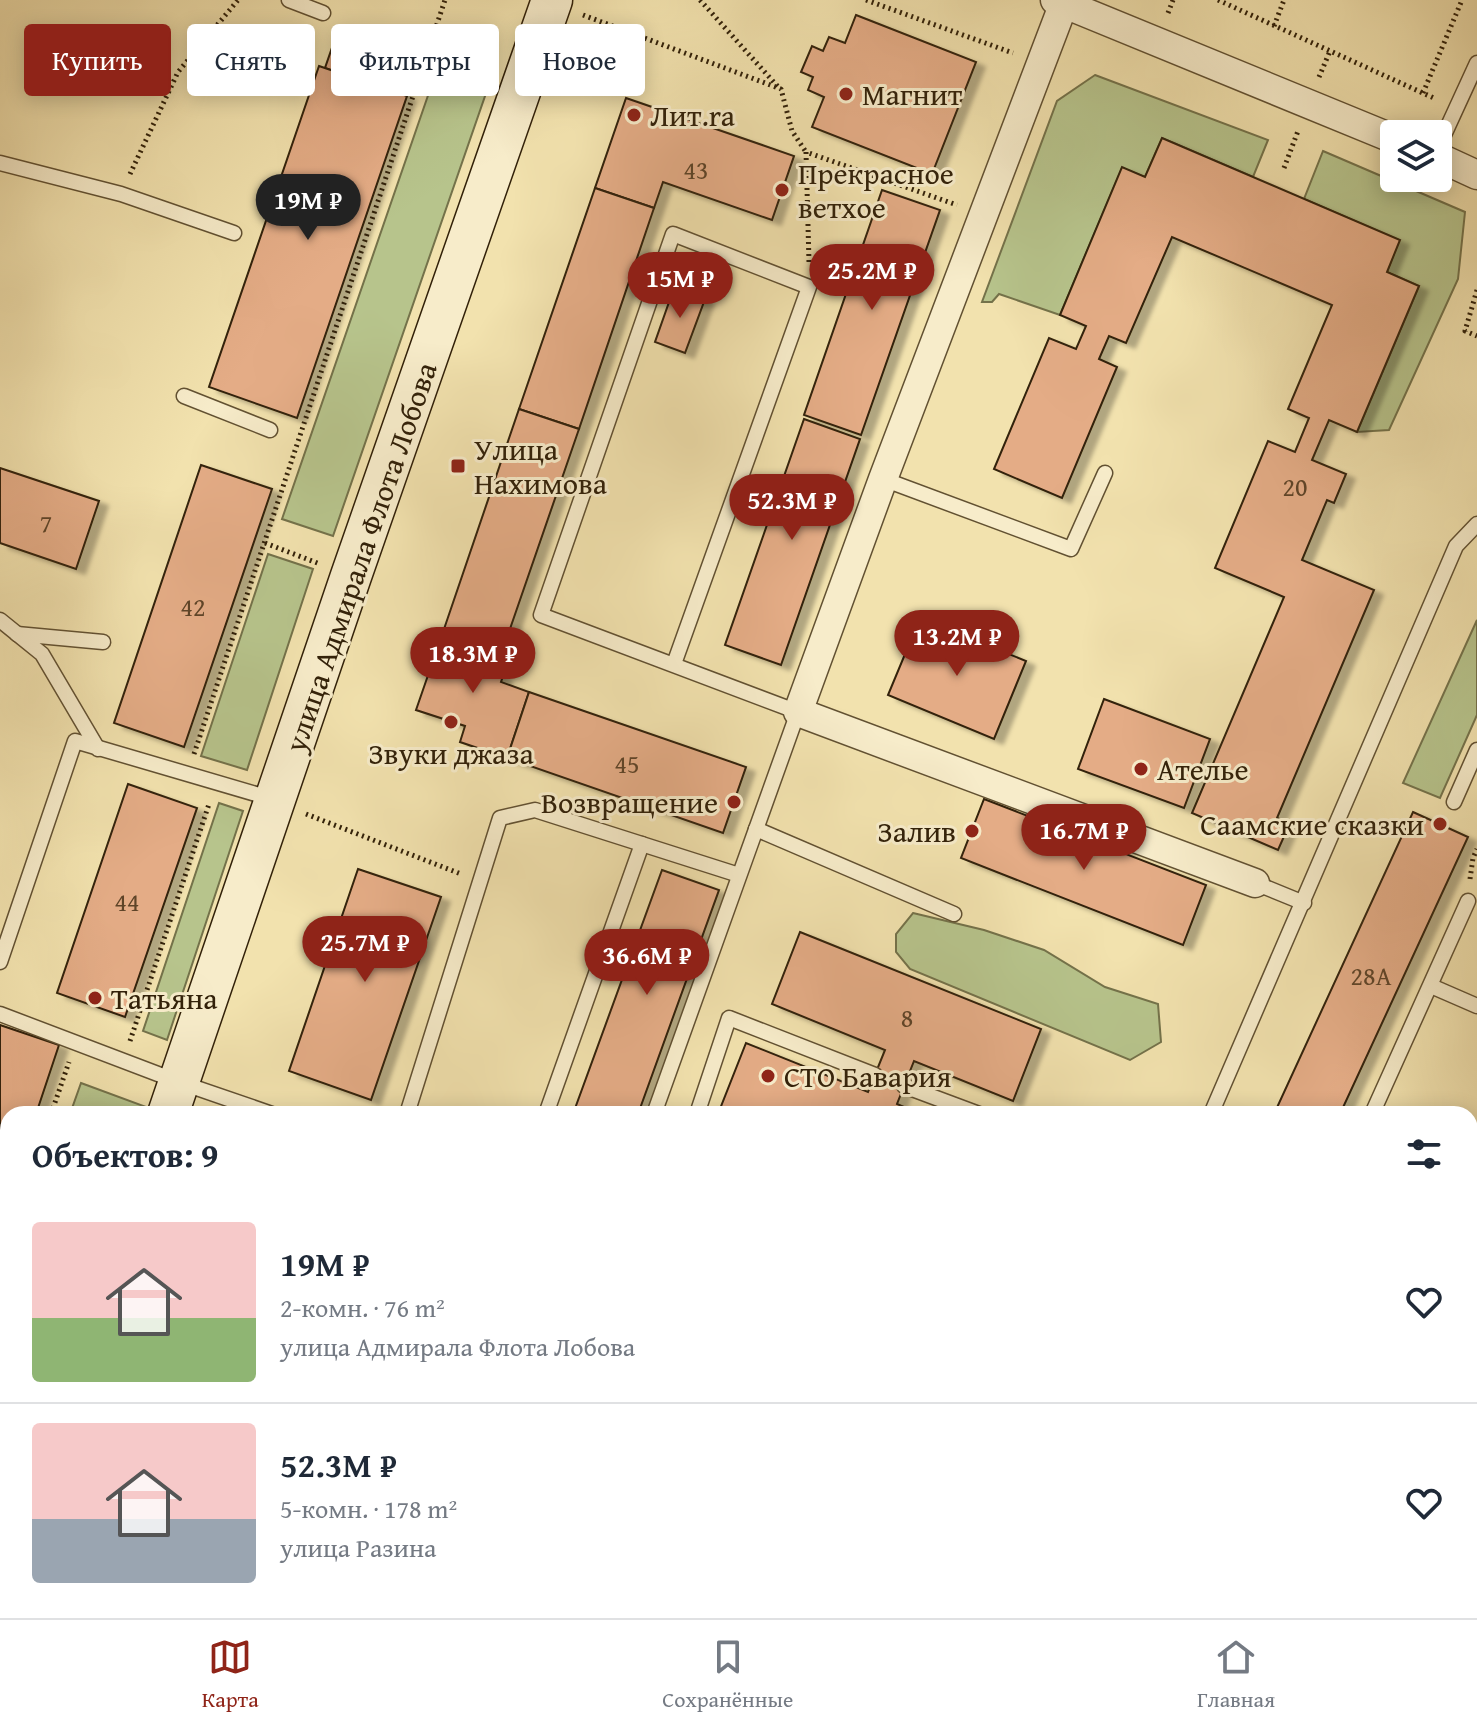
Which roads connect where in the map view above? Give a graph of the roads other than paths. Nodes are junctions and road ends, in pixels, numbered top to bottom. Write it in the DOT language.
graph roads {
  1 [pos="289,0"];
  2 [pos="1060,2"];
  3 [pos="567,7"];
  4 [pos="323,13"];
  5 [pos="1477,63"];
  6 [pos="1451,120"];
  7 [pos="1380,133"];
  8 [pos="0,163"];
  9 [pos="1452,163"];
  10 [pos="1477,175"];
  11 [pos="234,233"];
  12 [pos="184,396"];
  13 [pos="270,430"];
  14 [pos="1105,473"];
  15 [pos="883,479"];
  16 [pos="1477,524"];
  17 [pos="0,620"];
  18 [pos="17,634"];
  19 [pos="103,642"];
  20 [pos="674,664"];
  21 [pos="798,712"];
  22 [pos="98,749"];
  23 [pos="1477,750"];
  24 [pos="1454,802"];
  25 [pos="290,807"];
  26 [pos="756,829"];
  27 [pos="642,844"];
  28 [pos="739,875"];
  29 [pos="1255,883"];
  30 [pos="1468,901"];
  31 [pos="1304,903"];
  32 [pos="954,914"];
  33 [pos="0,962"];
  34 [pos="1431,986"];
  35 [pos="1477,1006"];
  36 [pos="0,1014"];
  37 [pos="875,1075"];
  38 [pos="904,1086"];
  39 [pos="174,1098"];
  40 [pos="223,1106"];
  41 [pos="410,1106"];
  42 [pos="549,1106"];
  43 [pos="657,1106"];
  44 [pos="700,1106"];
  45 [pos="958,1106"];
  46 [pos="1215,1106"];
  47 [pos="1376,1106"];
  1 -- 4 [label="lane"];
  2 -- 7 [label="street"];
  2 -- 15 [label="street"];
  3 -- 25 [label="street, улица Адмирала Флота Лобова"];
  5 -- 6 [label="lane"];
  8 -- 11 [label="lane"];
  9 -- 10 [label="street"];
  12 -- 13 [label="lane"];
  14 -- 15 [label="lane"];
  15 -- 21 [label="street"];
  16 -- 31 [label="lane"];
  17 -- 18 [label="lane"];
  18 -- 19 [label="lane"];
  18 -- 22 [label="lane"];
  20 -- 20 [label="lane"];
  20 -- 21 [label="lane"];
  21 -- 26 [label="lane"];
  21 -- 29 [label="street"];
  22 -- 25 [label="lane"];
  22 -- 33 [label="lane"];
  23 -- 24 [label="lane"];
  25 -- 39 [label="street, улица Адмирала Флота Лобова"];
  26 -- 28 [label="lane"];
  26 -- 32 [label="lane"];
  27 -- 28 [label="lane"];
  27 -- 41 [label="lane"];
  27 -- 42 [label="lane"];
  28 -- 43 [label="lane"];
  29 -- 31 [label="lane"];
  30 -- 34 [label="lane"];
  31 -- 46 [label="lane"];
  34 -- 35 [label="lane"];
  34 -- 47 [label="lane"];
  36 -- 39 [label="lane"];
  37 -- 44 [label="lane"];
  38 -- 45 [label="lane"];
  39 -- 40 [label="lane"];
}
